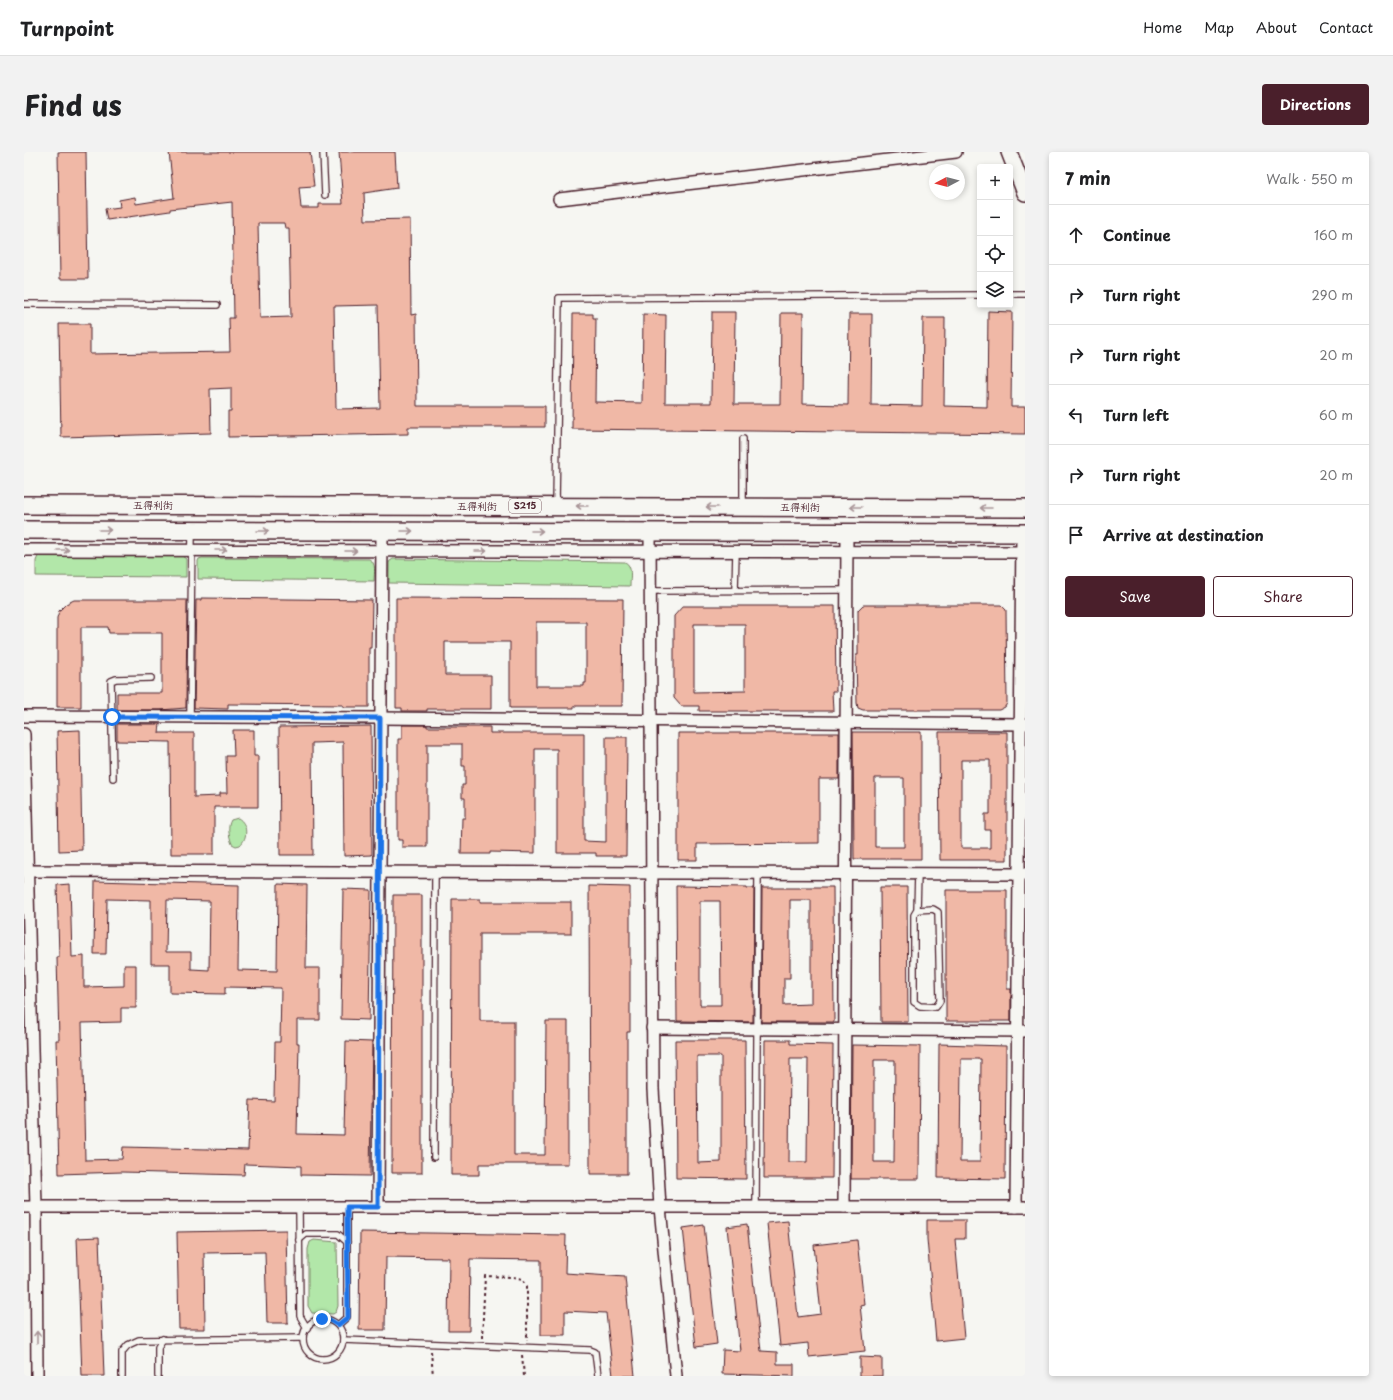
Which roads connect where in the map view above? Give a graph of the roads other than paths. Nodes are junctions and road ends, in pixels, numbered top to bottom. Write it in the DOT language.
graph roads {
  1 [pos="323,152"];
  2 [pos="956,152"];
  3 [pos="1009,152"];
  4 [pos="1025,193"];
  5 [pos="325,195"];
  6 [pos="559,199"];
  7 [pos="1013,294"];
  8 [pos="1025,294"];
  9 [pos="977,295"];
  10 [pos="24,304"];
  11 [pos="217,305"];
  12 [pos="743,439"];
  13 [pos="24,505"];
  14 [pos="556,506"];
  15 [pos="743,507"];
  16 [pos="1025,508"];
  17 [pos="24,530"];
  18 [pos="192,530"];
  19 [pos="382,531"];
  20 [pos="650,532"];
  21 [pos="847,532"];
  22 [pos="1023,533"];
  23 [pos="24,550"];
  24 [pos="192,550"];
  25 [pos="382,551"];
  26 [pos="650,552"];
  27 [pos="736,552"];
  28 [pos="847,552"];
  29 [pos="1023,552"];
  30 [pos="736,590"];
  31 [pos="847,590"];
  32 [pos="650,591"];
  33 [pos="152,678"];
  34 [pos="24,716"];
  35 [pos="112,717"];
  36 [pos="190,717"];
  37 [pos="380,718"];
  38 [pos="651,720"];
  39 [pos="846,722"];
  40 [pos="1023,724"];
  41 [pos="24,734"];
  42 [pos="113,778"];
  43 [pos="26,871"];
  44 [pos="379,872"];
  45 [pos="435,872"];
  46 [pos="652,873"];
  47 [pos="758,873"];
  48 [pos="846,874"];
  49 [pos="918,874"];
  50 [pos="1022,874"];
  51 [pos="917,910"];
  52 [pos="1022,982"];
  53 [pos="652,1028"];
  54 [pos="757,1029"];
  55 [pos="845,1030"];
  56 [pos="1021,1031"];
  57 [pos="434,1157"];
  58 [pos="24,1207"];
  59 [pos="36,1207"];
  60 [pos="299,1207"];
  61 [pos="347,1207"];
  62 [pos="378,1207"];
  63 [pos="660,1207"];
  64 [pos="756,1207"];
  65 [pos="844,1207"];
  66 [pos="1021,1207"];
  67 [pos="299,1240"];
  68 [pos="347,1242"];
  69 [pos="338,1325"];
  70 [pos="307,1328"];
  71 [pos="304,1338"];
  72 [pos="162,1339"];
  73 [pos="343,1340"];
  74 [pos="37,1376"];
  75 [pos="122,1376"];
  76 [pos="158,1376"];
  77 [pos="598,1376"];
  78 [pos="676,1376"];
  1 -- 5 [label="lane"];
  2 -- 6 [label="street"];
  3 -- 4 [label="street"];
  7 -- 8 [label="lane"];
  9 -- 14 [label="lane"];
  10 -- 11 [label="lane"];
  12 -- 15 [label="lane"];
  13 -- 14 [label="main road, 五得利街 / S215"];
  15 -- 14 [label="main road, 五得利街 / S215, one-way"];
  16 -- 15 [label="main road, 五得利街 / S215, one-way"];
  17 -- 18 [label="main road, one-way"];
  18 -- 19 [label="main road, one-way"];
  18 -- 24 [label="lane"];
  19 -- 20 [label="main road, one-way"];
  19 -- 25 [label="street"];
  20 -- 21 [label="main road"];
  20 -- 26 [label="street"];
  21 -- 22 [label="main road"];
  21 -- 28 [label="street"];
  22 -- 29 [label="street"];
  23 -- 24 [label="street, one-way"];
  24 -- 25 [label="street, one-way"];
  24 -- 36 [label="lane"];
  25 -- 26 [label="street, one-way"];
  25 -- 37 [label="street"];
  26 -- 27 [label="street"];
  26 -- 32 [label="street"];
  27 -- 28 [label="street"];
  27 -- 30 [label="lane"];
  28 -- 29 [label="street"];
  28 -- 31 [label="street"];
  29 -- 40 [label="street"];
  30 -- 31 [label="lane"];
  30 -- 32 [label="lane"];
  31 -- 39 [label="street"];
  32 -- 38 [label="street"];
  33 -- 35 [label="lane"];
  34 -- 35 [label="street"];
  35 -- 36 [label="street"];
  35 -- 42 [label="lane"];
  36 -- 37 [label="street"];
  37 -- 38 [label="street"];
  37 -- 44 [label="street"];
  38 -- 39 [label="street"];
  38 -- 46 [label="street"];
  39 -- 40 [label="street"];
  39 -- 48 [label="street"];
  40 -- 50 [label="street"];
  41 -- 43 [label="street"];
  43 -- 44 [label="street"];
  43 -- 59 [label="street"];
  44 -- 45 [label="street"];
  44 -- 62 [label="street"];
  45 -- 46 [label="street"];
  45 -- 57 [label="lane"];
  46 -- 47 [label="street"];
  46 -- 53 [label="street"];
  47 -- 48 [label="street"];
  47 -- 54 [label="lane"];
  48 -- 49 [label="street"];
  48 -- 55 [label="street"];
  49 -- 50 [label="street"];
  49 -- 51 [label="lane"];
  50 -- 52 [label="street"];
  51 -- 51 [label="lane"];
  52 -- 56 [label="street"];
  53 -- 54 [label="street"];
  53 -- 63 [label="street"];
  54 -- 55 [label="street"];
  54 -- 64 [label="lane"];
  55 -- 56 [label="street"];
  55 -- 65 [label="street"];
  56 -- 66 [label="street"];
  58 -- 59 [label="street"];
  59 -- 60 [label="street"];
  74 -- 59 [label="street, one-way"];
  60 -- 61 [label="street"];
  60 -- 67 [label="lane"];
  61 -- 62 [label="street"];
  61 -- 68 [label="lane"];
  62 -- 63 [label="street"];
  63 -- 64 [label="street"];
  63 -- 78 [label="street"];
  64 -- 65 [label="street"];
  65 -- 66 [label="street"];
  67 -- 68 [label="lane"];
  67 -- 70 [label="lane"];
  68 -- 69 [label="lane"];
  69 -- 70 [label="lane"];
  69 -- 73 [label="lane"];
  70 -- 71 [label="lane"];
  71 -- 72 [label="lane"];
  71 -- 73 [label="lane"];
  72 -- 75 [label="lane"];
  72 -- 76 [label="lane"];
  73 -- 77 [label="lane"];
}
